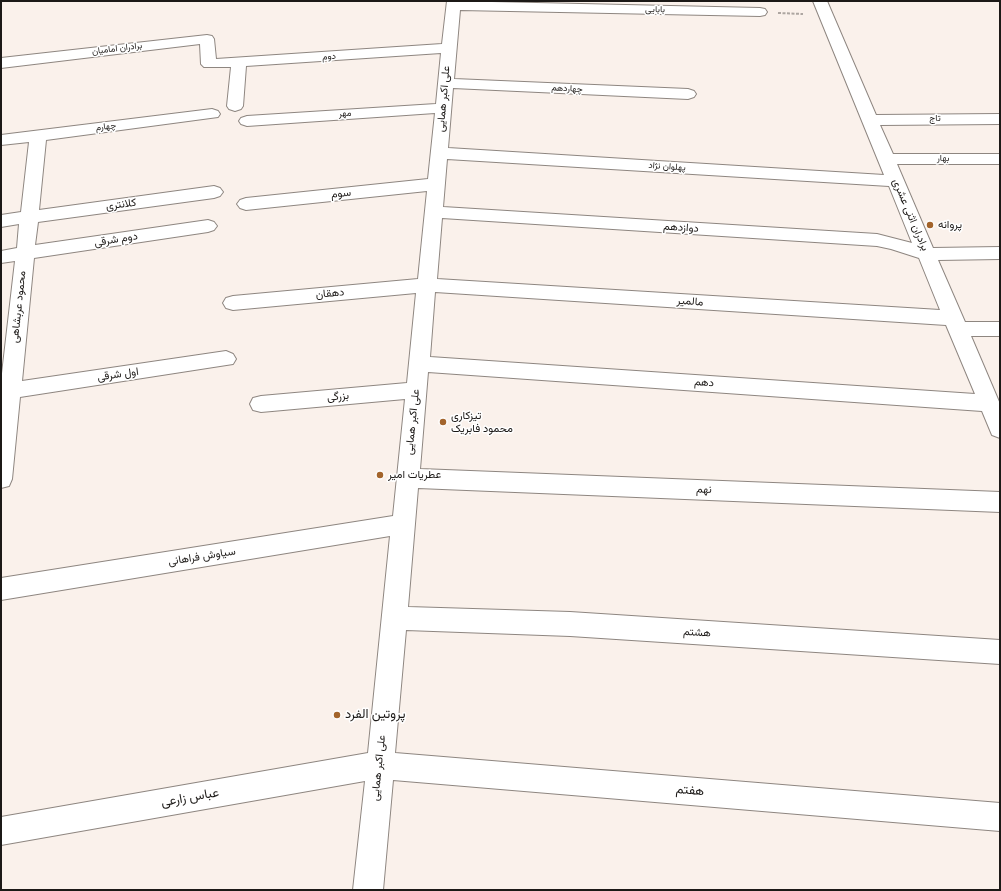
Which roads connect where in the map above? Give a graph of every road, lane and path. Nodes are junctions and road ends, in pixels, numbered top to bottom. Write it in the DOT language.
graph roads {
  1 [pos="453,4"];
  2 [pos="823,8"];
  3 [pos="760,12"];
  4 [pos="449,48"];
  5 [pos="1,63"];
  6 [pos="239,63"];
  7 [pos="209,64"];
  8 [pos="446,83"];
  9 [pos="688,94"];
  10 [pos="235,106"];
  11 [pos="443,108"];
  12 [pos="212,114"];
  13 [pos="1000,119"];
  14 [pos="870,120"];
  15 [pos="247,121"];
  16 [pos="38,136"];
  17 [pos="1,140"];
  18 [pos="439,153"];
  19 [pos="886,159"];
  20 [pos="1000,159"];
  21 [pos="896,181"];
  22 [pos="436,184"];
  23 [pos="214,192"];
  24 [pos="246,204"];
  25 [pos="433,212"];
  26 [pos="29,217"];
  27 [pos="1,221"];
  28 [pos="208,226"];
  29 [pos="25,253"];
  30 [pos="1000,253"];
  31 [pos="926,254"];
  32 [pos="1,256"];
  33 [pos="426,285"];
  34 [pos="233,303"];
  35 [pos="956,324"];
  36 [pos="1000,329"];
  37 [pos="226,359"];
  38 [pos="419,364"];
  39 [pos="416,390"];
  40 [pos="6,391"];
  41 [pos="989,403"];
  42 [pos="260,404"];
  43 [pos="1000,429"];
  44 [pos="407,478"];
  45 [pos="1,479"];
  46 [pos="1000,502"];
  47 [pos="403,524"];
  48 [pos="1,589"];
  49 [pos="394,618"];
  50 [pos="1000,652"];
  51 [pos="380,765"];
  52 [pos="1000,817"];
  53 [pos="1,831"];
  54 [pos="368,890"];
  1 -- 3 [label="street, بابایی"];
  1 -- 4 [label="street, علی اکبر همایی"];
  2 -- 3 [label="path"];
  2 -- 14 [label="street, برادران اثنی عشری"];
  4 -- 6 [label="street, دوم"];
  4 -- 8 [label="street, علی اکبر همایی"];
  5 -- 7 [label="street, برادران امامیان"];
  6 -- 7 [label="street, دوم"];
  6 -- 10 [label="street"];
  8 -- 9 [label="street, چهاردهم"];
  8 -- 11 [label="street, علی اکبر همایی"];
  11 -- 15 [label="street, مهر"];
  11 -- 18 [label="street, علی اکبر همایی"];
  12 -- 16 [label="street, چهارم"];
  13 -- 14 [label="street, تاج"];
  14 -- 19 [label="street, برادران اثنی عشری"];
  16 -- 17 [label="street, چهارم"];
  16 -- 26 [label="street, محمود عربشاهی"];
  18 -- 21 [label="street, پهلوان نژاد"];
  18 -- 22 [label="street, علی اکبر همایی"];
  19 -- 20 [label="street, بهار"];
  19 -- 21 [label="street, برادران اثنی عشری"];
  21 -- 31 [label="street, برادران اثنی عشری"];
  22 -- 24 [label="street, سوم"];
  22 -- 25 [label="street, علی اکبر همایی"];
  23 -- 26 [label="street, کلانتری"];
  25 -- 31 [label="street, دوازدهم"];
  25 -- 33 [label="street, علی اکبر همایی"];
  26 -- 27 [label="street, کلانتری"];
  26 -- 29 [label="street, محمود عربشاهی"];
  28 -- 29 [label="street, دوم شرقی"];
  29 -- 32 [label="street, دوم شرقی"];
  29 -- 40 [label="street, محمود عربشاهی"];
  30 -- 31 [label="street, دوازدهم"];
  31 -- 35 [label="street, برادران اثنی عشری"];
  33 -- 34 [label="street, دهقان"];
  33 -- 35 [label="street, مالمیر"];
  33 -- 38 [label="street, علی اکبر همایی"];
  35 -- 36 [label="street, مالمیر"];
  35 -- 41 [label="street, برادران اثنی عشری"];
  37 -- 40 [label="street, اول شرقی"];
  38 -- 39 [label="street, علی اکبر همایی"];
  38 -- 41 [label="street, دهم"];
  39 -- 42 [label="street, بزرگی"];
  39 -- 44 [label="street, علی اکبر همایی"];
  40 -- 45 [label="street, محمود عربشاهی"];
  41 -- 43 [label="street, برادران اثنی عشری"];
  44 -- 46 [label="street, نهم"];
  44 -- 47 [label="street, علی اکبر همایی"];
  47 -- 48 [label="street, سیاوش فراهانی"];
  47 -- 49 [label="street, علی اکبر همایی"];
  49 -- 50 [label="street, هشتم"];
  49 -- 51 [label="street, علی اکبر همایی"];
  51 -- 52 [label="street, هفتم"];
  51 -- 53 [label="street, عباس زارعی"];
  51 -- 54 [label="street, علی اکبر همایی"];
}
